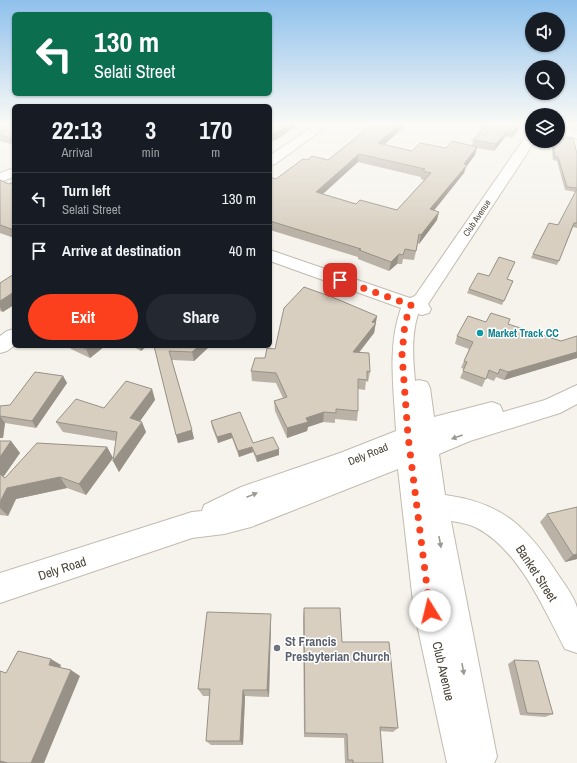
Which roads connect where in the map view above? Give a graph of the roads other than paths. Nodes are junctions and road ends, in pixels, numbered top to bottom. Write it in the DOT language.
graph roads {
  1 [pos="516,160"];
  2 [pos="12,167"];
  3 [pos="0,178"];
  4 [pos="272,256"];
  5 [pos="418,304"];
  6 [pos="12,337"];
  7 [pos="0,346"];
  8 [pos="575,395"];
  9 [pos="417,442"];
  10 [pos="425,505"];
  11 [pos="0,588"];
  12 [pos="577,637"];
  13 [pos="466,763"];
  14 [pos="479,763"];
  1 -- 5 [label="street, Club Avenue"];
  2 -- 3 [label="street"];
  4 -- 5 [label="street"];
  5 -- 9 [label="street, Club Avenue"];
  6 -- 7 [label="street"];
  8 -- 9 [label="street, Dely Road"];
  9 -- 10 [label="street, Club Avenue"];
  9 -- 11 [label="street, Dely Road"];
  10 -- 12 [label="street, Banket Street"];
  10 -- 13 [label="street, Club Avenue"];
  10 -- 14 [label="street, Club Avenue, one-way"];
}
